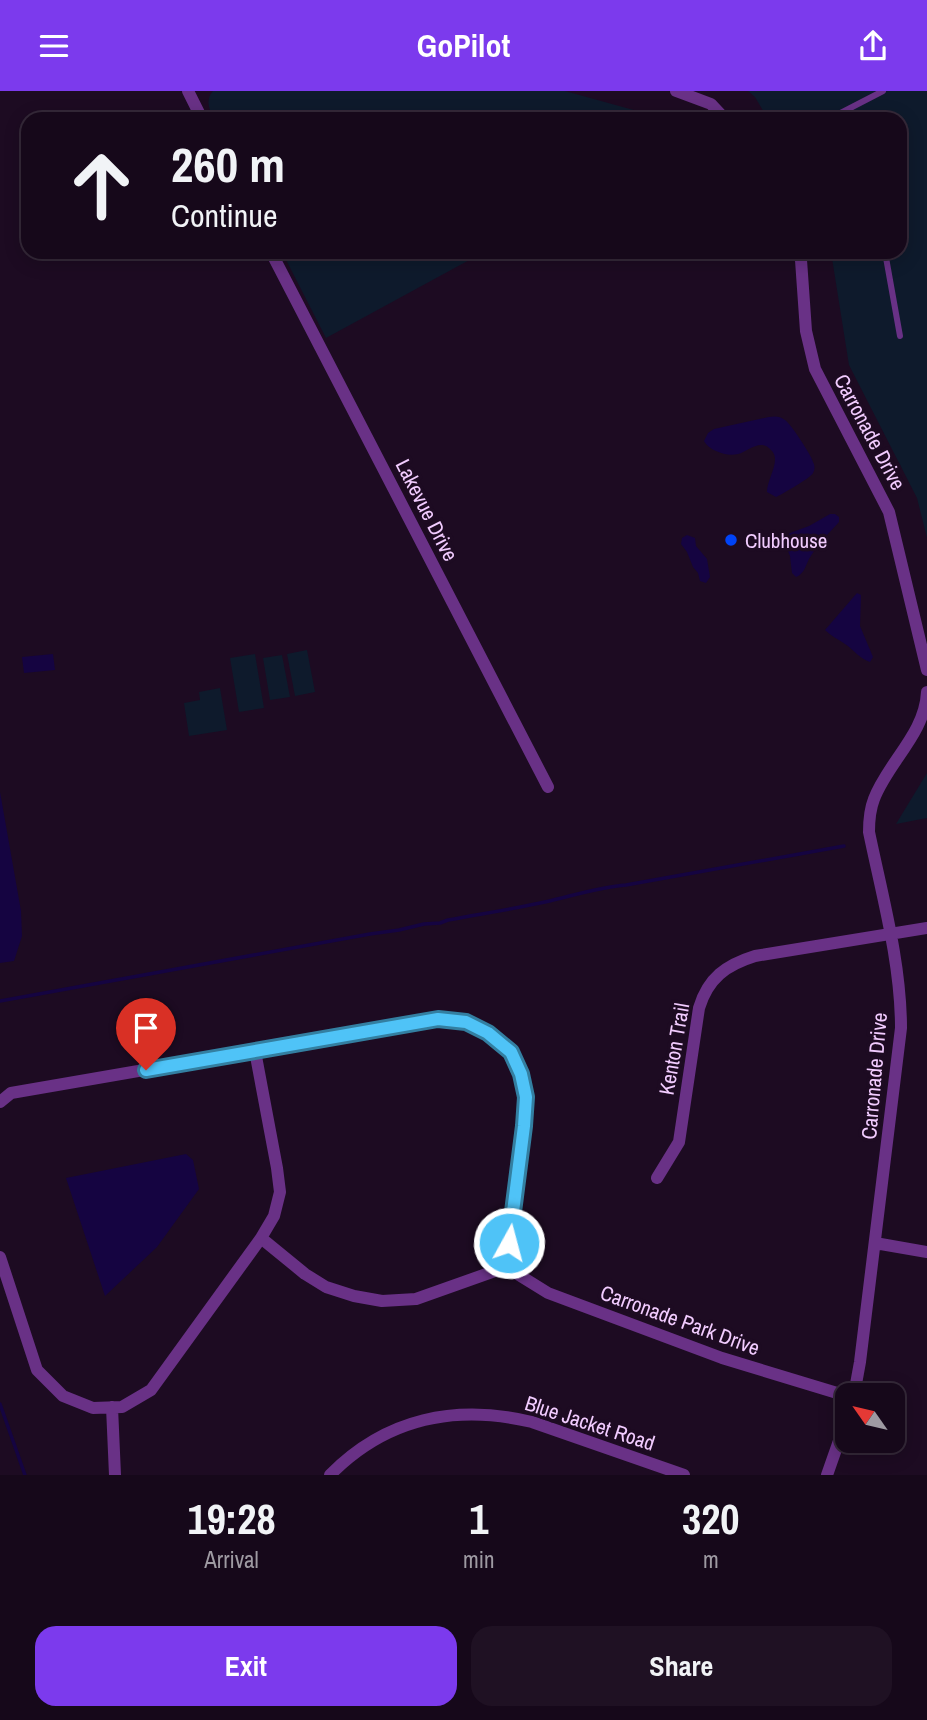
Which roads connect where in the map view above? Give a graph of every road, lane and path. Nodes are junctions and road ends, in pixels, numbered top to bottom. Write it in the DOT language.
graph roads {
  1 [pos="188,91"];
  2 [pos="676,91"];
  3 [pos="883,91"];
  4 [pos="198,112"];
  5 [pos="718,112"];
  6 [pos="842,112"];
  7 [pos="275,259"];
  8 [pos="800,259"];
  9 [pos="887,259"];
  10 [pos="900,336"];
  11 [pos="927,670"];
  12 [pos="927,692"];
  13 [pos="548,787"];
  14 [pos="927,927"];
  15 [pos="890,935"];
  16 [pos="255,1051"];
  17 [pos="0,1102"];
  18 [pos="657,1178"];
  19 [pos="261,1238"];
  20 [pos="875,1243"];
  21 [pos="927,1252"];
  22 [pos="0,1257"];
  23 [pos="506,1267"];
  24 [pos="856,1383"];
  25 [pos="835,1392"];
  26 [pos="112,1407"];
  27 [pos="835,1452"];
  28 [pos="115,1475"];
  29 [pos="330,1475"];
  30 [pos="684,1475"];
  31 [pos="827,1475"];
  1 -- 4 [label="street"];
  2 -- 5 [label="street"];
  3 -- 6 [label="lane"];
  7 -- 13 [label="street, Lakevue Drive"];
  8 -- 11 [label="street, Carronade Drive"];
  9 -- 10 [label="lane"];
  12 -- 15 [label="street, Carronade Drive"];
  14 -- 15 [label="street, Kenton Trail"];
  15 -- 18 [label="street, Kenton Trail"];
  15 -- 20 [label="street, Carronade Drive"];
  16 -- 17 [label="street"];
  16 -- 19 [label="street"];
  16 -- 23 [label="street"];
  19 -- 23 [label="street"];
  19 -- 26 [label="street"];
  20 -- 21 [label="street"];
  20 -- 24 [label="street, Carronade Drive"];
  22 -- 26 [label="street"];
  23 -- 25 [label="street, Carronade Park Drive"];
  26 -- 28 [label="street"];
  27 -- 31 [label="street"];
  29 -- 30 [label="street, Blue Jacket Road"];
}
